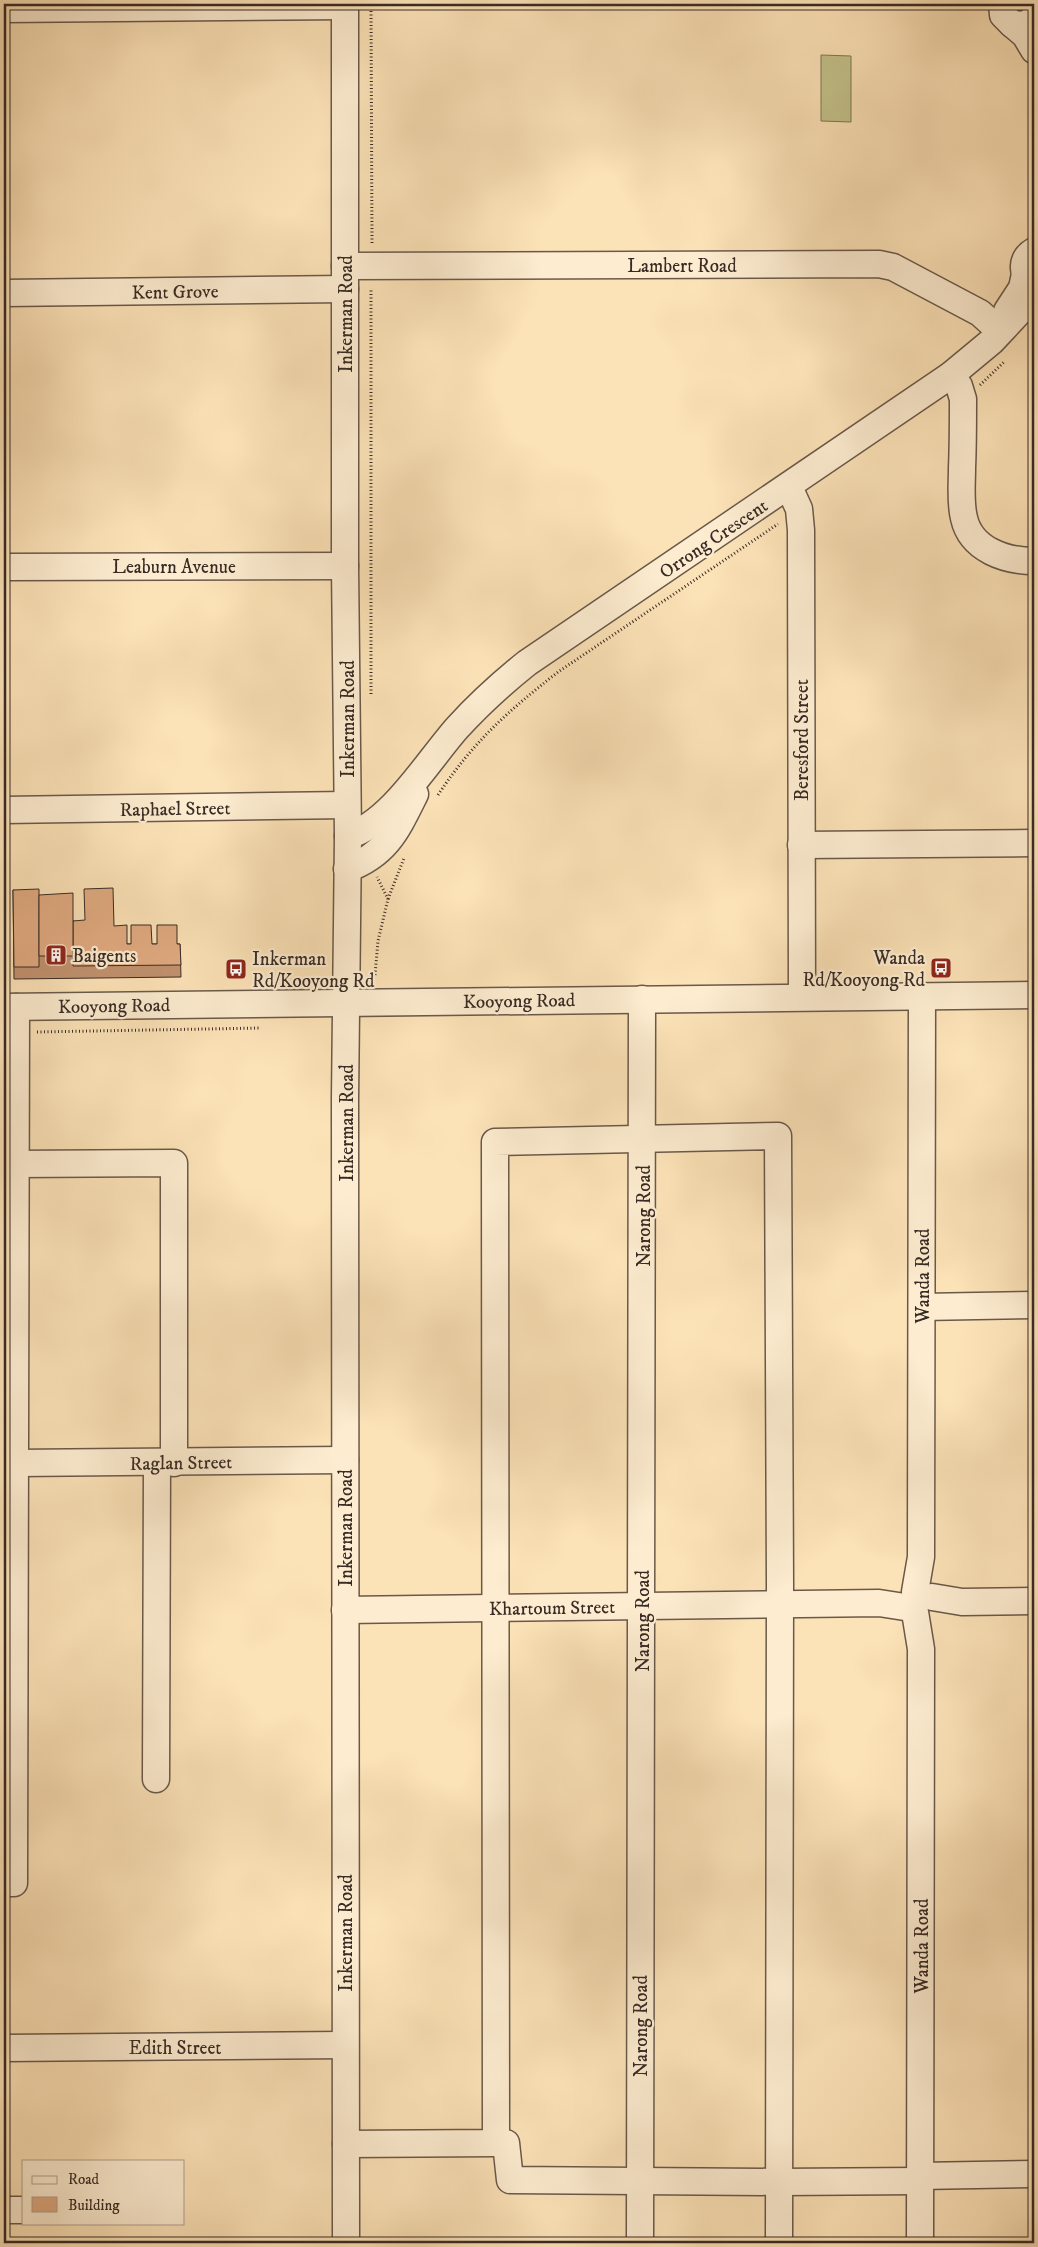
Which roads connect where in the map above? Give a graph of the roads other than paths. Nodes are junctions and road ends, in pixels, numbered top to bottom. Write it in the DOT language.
graph roads {
  1 [pos="345,5"];
  2 [pos="4,9"];
  3 [pos="1017,14"];
  4 [pos="1034,50"];
  5 [pos="1032,267"];
  6 [pos="345,278"];
  7 [pos="4,293"];
  8 [pos="1000,331"];
  9 [pos="951,375"];
  10 [pos="794,498"];
  11 [pos="1034,561"];
  12 [pos="345,566"];
  13 [pos="4,567"];
  14 [pos="434,755"];
  15 [pos="347,805"];
  16 [pos="4,810"];
  17 [pos="348,836"];
  18 [pos="1034,843"];
  19 [pos="801,845"];
  20 [pos="347,869"];
  21 [pos="1034,995"];
  22 [pos="922,996"];
  23 [pos="802,997"];
  24 [pos="642,999"];
  25 [pos="346,1002"];
  26 [pos="10,1007"];
  27 [pos="643,1140"];
  28 [pos="14,1164"];
  29 [pos="922,1306"];
  30 [pos="1034,1306"];
  31 [pos="346,1460"];
  32 [pos="16,1463"];
  33 [pos="166,1463"];
  34 [pos="1034,1601"];
  35 [pos="921,1602"];
  36 [pos="780,1604"];
  37 [pos="642,1606"];
  38 [pos="496,1609"];
  39 [pos="346,1610"];
  40 [pos="9,1626"];
  41 [pos="156,1779"];
  42 [pos="9,1883"];
  43 [pos="345,2045"];
  44 [pos="4,2048"];
  45 [pos="496,2143"];
  46 [pos="346,2144"];
  47 [pos="1034,2174"];
  48 [pos="920,2178"];
  49 [pos="640,2181"];
  50 [pos="779,2182"];
  51 [pos="4,2210"];
  52 [pos="22,2210"];
  53 [pos="346,2243"];
  54 [pos="640,2243"];
  55 [pos="779,2243"];
  56 [pos="920,2243"];
  1 -- 2 [label="street"];
  1 -- 6 [label="street, Inkerman Road"];
  3 -- 4 [label="street"];
  5 -- 8 [label="street, Orrong Crescent"];
  6 -- 7 [label="street, Kent Grove"];
  6 -- 8 [label="street, Lambert Road"];
  6 -- 12 [label="street, Inkerman Road"];
  8 -- 9 [label="street, Orrong Crescent"];
  9 -- 10 [label="street, Orrong Crescent"];
  9 -- 11 [label="street"];
  10 -- 14 [label="street, Orrong Crescent"];
  10 -- 19 [label="street, Beresford Street"];
  12 -- 13 [label="street, Leaburn Avenue"];
  12 -- 15 [label="street, Inkerman Road"];
  14 -- 17 [label="street, Orrong Crescent"];
  14 -- 20 [label="street, Orrong Crescent"];
  15 -- 16 [label="street, Raphael Street"];
  15 -- 17 [label="street, Inkerman Road"];
  17 -- 20 [label="street, Inkerman Road"];
  18 -- 19 [label="street"];
  19 -- 23 [label="street, Beresford Street"];
  20 -- 25 [label="street, Inkerman Road"];
  21 -- 22 [label="street, Kooyong Road"];
  22 -- 23 [label="street, Kooyong Road"];
  22 -- 29 [label="street, Wanda Road"];
  23 -- 24 [label="street, Kooyong Road"];
  24 -- 25 [label="street, Kooyong Road"];
  24 -- 27 [label="street, Narong Road"];
  25 -- 26 [label="street, Kooyong Road"];
  25 -- 31 [label="street, Inkerman Road"];
  26 -- 28 [label="street"];
  27 -- 36 [label="street"];
  27 -- 37 [label="street, Narong Road"];
  27 -- 38 [label="street"];
  28 -- 32 [label="street"];
  28 -- 33 [label="street"];
  29 -- 30 [label="street"];
  29 -- 35 [label="street, Wanda Road"];
  31 -- 33 [label="street, Raglan Street"];
  31 -- 39 [label="street, Inkerman Road"];
  32 -- 33 [label="street, Raglan Street"];
  32 -- 40 [label="street"];
  33 -- 41 [label="street"];
  34 -- 35 [label="street, Khartoum Street"];
  35 -- 36 [label="street, Khartoum Street"];
  35 -- 48 [label="street, Wanda Road"];
  36 -- 37 [label="street, Khartoum Street"];
  36 -- 50 [label="street"];
  37 -- 38 [label="street, Khartoum Street"];
  37 -- 49 [label="street, Narong Road"];
  38 -- 39 [label="street, Khartoum Street"];
  38 -- 45 [label="street"];
  39 -- 43 [label="street, Inkerman Road"];
  40 -- 42 [label="street"];
  43 -- 44 [label="street, Edith Street"];
  43 -- 46 [label="street, Inkerman Road"];
  45 -- 46 [label="street"];
  45 -- 49 [label="street"];
  46 -- 53 [label="street, Inkerman Road"];
  47 -- 48 [label="street"];
  48 -- 50 [label="street"];
  48 -- 56 [label="street, Wanda Road"];
  49 -- 50 [label="street"];
  49 -- 54 [label="street, Narong Road"];
  50 -- 55 [label="street"];
  51 -- 52 [label="street"];
}
